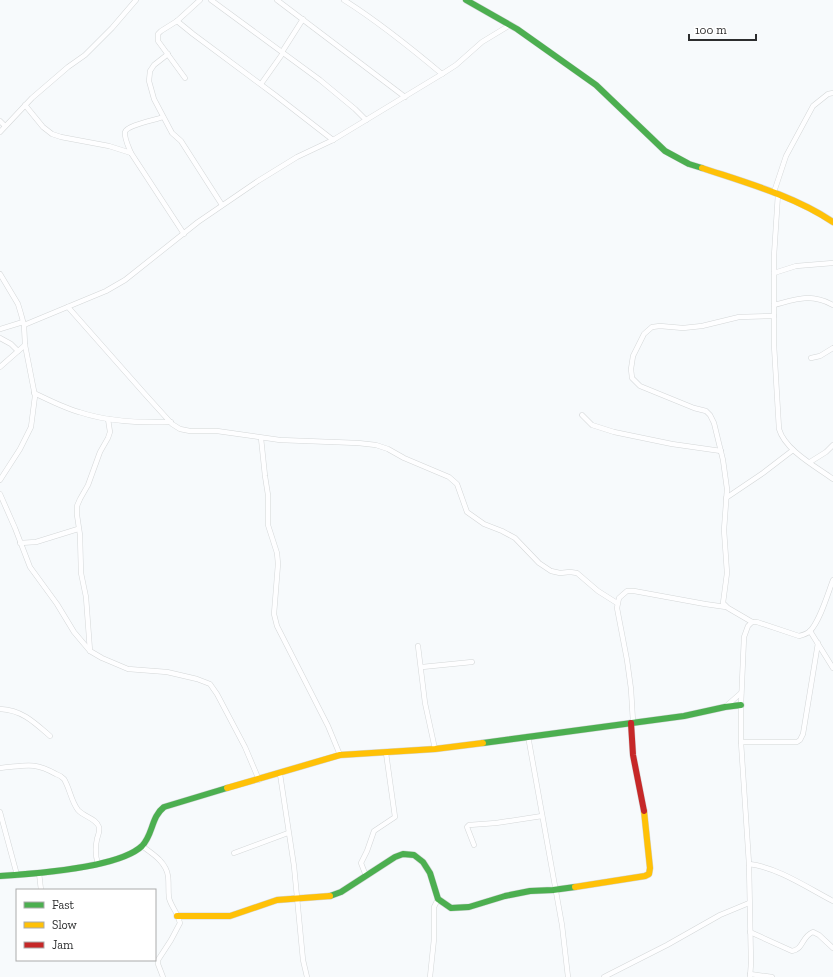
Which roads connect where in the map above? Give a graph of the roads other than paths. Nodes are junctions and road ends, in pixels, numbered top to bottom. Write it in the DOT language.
graph roads {
  1 [pos="136,0"];
  2 [pos="200,0"];
  3 [pos="211,0"];
  4 [pos="277,0"];
  5 [pos="344,0"];
  6 [pos="466,0"];
  7 [pos="303,19"];
  8 [pos="177,21"];
  9 [pos="510,25"];
  10 [pos="283,52"];
  11 [pos="168,54"];
  12 [pos="442,74"];
  13 [pos="185,78"];
  14 [pos="261,84"];
  15 [pos="833,93"];
  16 [pos="405,97"];
  17 [pos="24,105"];
  18 [pos="163,117"];
  19 [pos="366,120"];
  20 [pos="0,121"];
  21 [pos="5,126"];
  22 [pos="0,132"];
  23 [pos="333,140"];
  24 [pos="131,154"];
  25 [pos="776,193"];
  26 [pos="222,205"];
  27 [pos="833,222"];
  28 [pos="184,234"];
  29 [pos="833,262"];
  30 [pos="774,273"];
  31 [pos="0,274"];
  32 [pos="774,305"];
  33 [pos="833,306"];
  34 [pos="68,307"];
  35 [pos="774,316"];
  36 [pos="24,323"];
  37 [pos="0,330"];
  38 [pos="0,338"];
  39 [pos="25,345"];
  40 [pos="833,348"];
  41 [pos="18,351"];
  42 [pos="812,358"];
  43 [pos="0,367"];
  44 [pos="34,393"];
  45 [pos="582,415"];
  46 [pos="108,419"];
  47 [pos="171,422"];
  48 [pos="260,438"];
  49 [pos="833,445"];
  50 [pos="793,450"];
  51 [pos="721,451"];
  52 [pos="810,462"];
  53 [pos="0,479"];
  54 [pos="833,479"];
  55 [pos="0,494"];
  56 [pos="726,498"];
  57 [pos="78,529"];
  58 [pos="20,543"];
  59 [pos="833,580"];
  60 [pos="617,603"];
  61 [pos="726,607"];
  62 [pos="752,622"];
  63 [pos="810,631"];
  64 [pos="818,643"];
  65 [pos="418,646"];
  66 [pos="90,651"];
  67 [pos="472,662"];
  68 [pos="422,667"];
  69 [pos="833,668"];
  70 [pos="741,693"];
  71 [pos="741,706"];
  72 [pos="724,707"];
  73 [pos="0,709"];
  74 [pos="632,723"];
  75 [pos="50,736"];
  76 [pos="528,736"];
  77 [pos="741,742"];
  78 [pos="435,749"];
  79 [pos="386,753"];
  80 [pos="340,755"];
  81 [pos="0,768"];
  82 [pos="280,774"];
  83 [pos="258,780"];
  84 [pos="0,812"];
  85 [pos="542,816"];
  86 [pos="288,833"];
  87 [pos="474,845"];
  88 [pos="142,846"];
  89 [pos="234,853"];
  90 [pos="98,864"];
  91 [pos="749,864"];
  92 [pos="39,873"];
  93 [pos="17,875"];
  94 [pos="0,876"];
  95 [pos="366,876"];
  96 [pos="41,889"];
  97 [pos="555,889"];
  98 [pos="296,898"];
  99 [pos="438,899"];
  100 [pos="833,901"];
  101 [pos="749,903"];
  102 [pos="177,916"];
  103 [pos="750,932"];
  104 [pos="833,948"];
  105 [pos="750,976"];
  106 [pos="163,977"];
  107 [pos="307,977"];
  108 [pos="430,977"];
  109 [pos="568,977"];
  110 [pos="604,977"];
  111 [pos="772,977"];
  1 -- 17 [label="street"];
  2 -- 8 [label="street"];
  3 -- 10 [label="street"];
  4 -- 7 [label="street"];
  5 -- 12 [label="street"];
  6 -- 9 [label="street"];
  7 -- 10 [label="street"];
  7 -- 16 [label="street"];
  8 -- 11 [label="street"];
  8 -- 14 [label="street"];
  9 -- 12 [label="street"];
  9 -- 25 [label="street"];
  10 -- 14 [label="street"];
  10 -- 19 [label="street"];
  11 -- 13 [label="street"];
  11 -- 18 [label="street"];
  12 -- 16 [label="street"];
  14 -- 23 [label="street"];
  15 -- 25 [label="street"];
  16 -- 19 [label="street"];
  17 -- 21 [label="street"];
  17 -- 24 [label="street"];
  18 -- 24 [label="street"];
  18 -- 26 [label="street"];
  19 -- 23 [label="street"];
  20 -- 21 [label="street"];
  21 -- 22 [label="street"];
  23 -- 26 [label="street"];
  24 -- 28 [label="street"];
  25 -- 27 [label="street"];
  25 -- 30 [label="street"];
  26 -- 28 [label="street"];
  28 -- 34 [label="street"];
  29 -- 30 [label="street"];
  30 -- 32 [label="street"];
  31 -- 36 [label="street"];
  32 -- 33 [label="street"];
  32 -- 35 [label="street"];
  34 -- 36 [label="street"];
  34 -- 47 [label="street"];
  35 -- 50 [label="street"];
  35 -- 51 [label="street"];
  36 -- 37 [label="street"];
  36 -- 39 [label="street"];
  38 -- 41 [label="street"];
  39 -- 41 [label="street"];
  39 -- 44 [label="street"];
  40 -- 42 [label="street"];
  41 -- 43 [label="street"];
  44 -- 46 [label="street"];
  44 -- 53 [label="street"];
  45 -- 51 [label="street"];
  46 -- 47 [label="street"];
  46 -- 57 [label="street"];
  47 -- 48 [label="street"];
  48 -- 60 [label="street"];
  48 -- 80 [label="street"];
  49 -- 52 [label="street"];
  50 -- 52 [label="street"];
  50 -- 56 [label="street"];
  51 -- 56 [label="street"];
  52 -- 54 [label="street"];
  55 -- 58 [label="street"];
  56 -- 61 [label="street"];
  57 -- 58 [label="street"];
  57 -- 66 [label="street"];
  58 -- 66 [label="street"];
  59 -- 63 [label="street"];
  60 -- 61 [label="street"];
  60 -- 74 [label="street"];
  61 -- 62 [label="street"];
  62 -- 63 [label="street"];
  62 -- 70 [label="street"];
  63 -- 64 [label="street"];
  64 -- 69 [label="street"];
  64 -- 77 [label="street"];
  65 -- 68 [label="street"];
  66 -- 83 [label="street"];
  67 -- 68 [label="street"];
  68 -- 78 [label="street"];
  70 -- 71 [label="street"];
  70 -- 72 [label="street"];
  71 -- 72 [label="street"];
  71 -- 77 [label="street"];
  72 -- 74 [label="street"];
  73 -- 75 [label="street"];
  74 -- 76 [label="street"];
  74 -- 97 [label="street"];
  76 -- 78 [label="street"];
  76 -- 85 [label="street"];
  77 -- 91 [label="street"];
  78 -- 79 [label="street"];
  79 -- 80 [label="street"];
  79 -- 95 [label="street"];
  80 -- 82 [label="street"];
  81 -- 90 [label="street"];
  82 -- 83 [label="street"];
  82 -- 86 [label="street"];
  83 -- 88 [label="street"];
  84 -- 93 [label="street"];
  85 -- 87 [label="street"];
  85 -- 97 [label="street"];
  86 -- 89 [label="street"];
  86 -- 98 [label="street"];
  88 -- 90 [label="street"];
  88 -- 102 [label="street"];
  90 -- 92 [label="street"];
  91 -- 100 [label="street"];
  91 -- 101 [label="street"];
  92 -- 93 [label="street"];
  92 -- 96 [label="street"];
  93 -- 94 [label="street"];
  95 -- 98 [label="street"];
  95 -- 99 [label="street"];
  97 -- 99 [label="street"];
  97 -- 109 [label="street"];
  98 -- 102 [label="street"];
  98 -- 107 [label="street"];
  99 -- 108 [label="street"];
  101 -- 103 [label="street"];
  101 -- 110 [label="street"];
  102 -- 106 [label="street"];
  103 -- 104 [label="street"];
  103 -- 105 [label="street"];
  105 -- 111 [label="street"];
}
